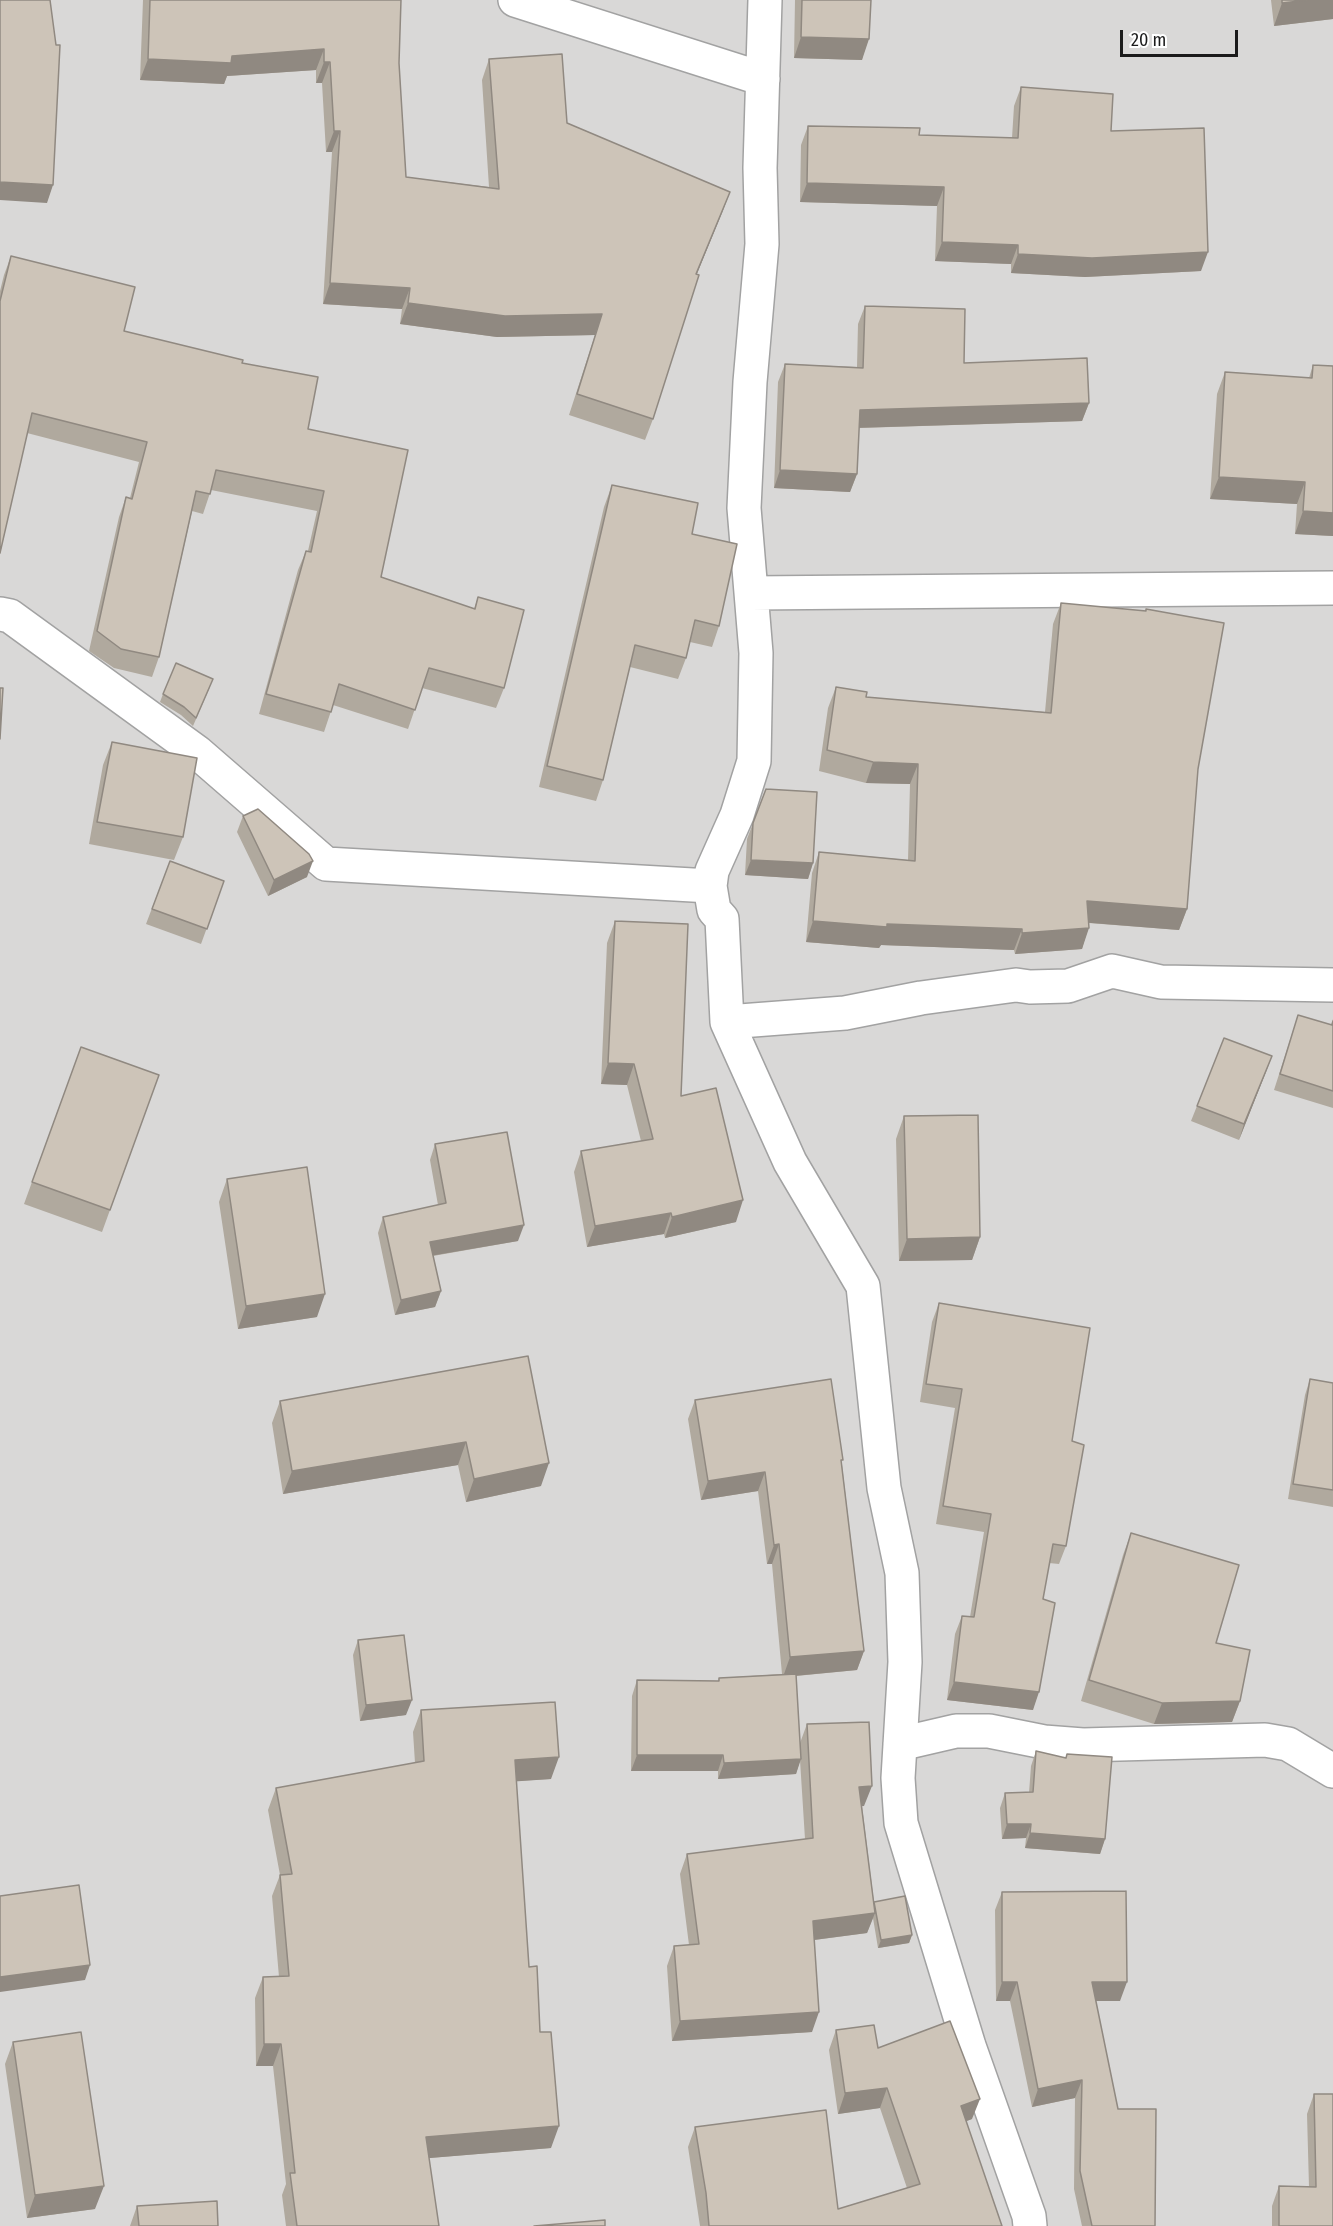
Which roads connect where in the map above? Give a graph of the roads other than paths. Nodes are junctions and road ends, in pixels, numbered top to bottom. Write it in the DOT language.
graph roads {
  1 [pos="515,0"];
  2 [pos="765,0"];
  3 [pos="763,79"];
  4 [pos="1333,588"];
  5 [pos="751,593"];
  6 [pos="0,614"];
  7 [pos="710,886"];
  8 [pos="1333,985"];
  9 [pos="727,1022"];
  10 [pos="900,1744"];
  11 [pos="1333,1771"];
  12 [pos="1030,2226"];
  1 -- 3 [label="street"];
  2 -- 3 [label="street"];
  3 -- 5 [label="street"];
  4 -- 5 [label="street"];
  5 -- 7 [label="street"];
  6 -- 7 [label="street"];
  7 -- 9 [label="street"];
  8 -- 9 [label="street"];
  9 -- 10 [label="street"];
  10 -- 11 [label="street"];
  10 -- 12 [label="street"];
}
